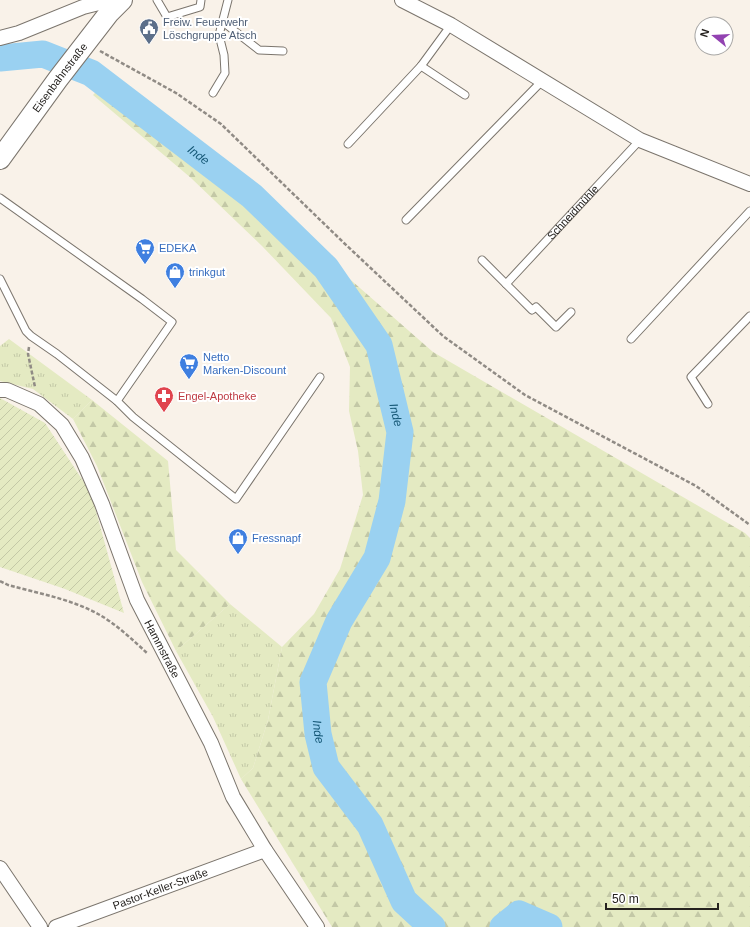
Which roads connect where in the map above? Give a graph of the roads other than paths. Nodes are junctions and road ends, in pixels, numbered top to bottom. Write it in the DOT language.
graph roads {
  1 [pos="158,0"];
  2 [pos="201,0"];
  3 [pos="228,0"];
  4 [pos="402,0"];
  5 [pos="119,3"];
  6 [pos="223,22"];
  7 [pos="451,25"];
  8 [pos="0,38"];
  9 [pos="283,51"];
  10 [pos="421,66"];
  11 [pos="543,80"];
  12 [pos="213,93"];
  13 [pos="465,95"];
  14 [pos="640,140"];
  15 [pos="348,144"];
  16 [pos="0,158"];
  17 [pos="750,184"];
  18 [pos="0,198"];
  19 [pos="750,211"];
  20 [pos="406,220"];
  21 [pos="482,260"];
  22 [pos="0,279"];
  23 [pos="506,284"];
  24 [pos="571,312"];
  25 [pos="750,316"];
  26 [pos="631,339"];
  27 [pos="320,377"];
  28 [pos="0,390"];
  29 [pos="116,401"];
  30 [pos="708,404"];
  31 [pos="265,850"];
  32 [pos="0,868"];
  33 [pos="40,927"];
  34 [pos="56,927"];
  35 [pos="317,927"];
  1 -- 2 [label="lane"];
  3 -- 6 [label="lane"];
  4 -- 7 [label="street"];
  5 -- 8 [label="street"];
  5 -- 16 [label="main road, Eisenbahnstraße"];
  6 -- 9 [label="lane"];
  6 -- 12 [label="lane"];
  7 -- 10 [label="lane"];
  7 -- 11 [label="street"];
  10 -- 13 [label="lane"];
  10 -- 15 [label="lane"];
  11 -- 14 [label="street"];
  11 -- 20 [label="lane"];
  14 -- 17 [label="street"];
  14 -- 23 [label="lane, Schneidmühle"];
  18 -- 29 [label="lane"];
  19 -- 26 [label="lane"];
  21 -- 23 [label="lane"];
  22 -- 29 [label="lane"];
  23 -- 24 [label="lane"];
  25 -- 30 [label="lane"];
  27 -- 29 [label="lane"];
  28 -- 31 [label="street, Hammstraße"];
  31 -- 34 [label="street, Pastor-Keller-Straße"];
  31 -- 35 [label="street, Hammstraße"];
  32 -- 33 [label="street"];
}
